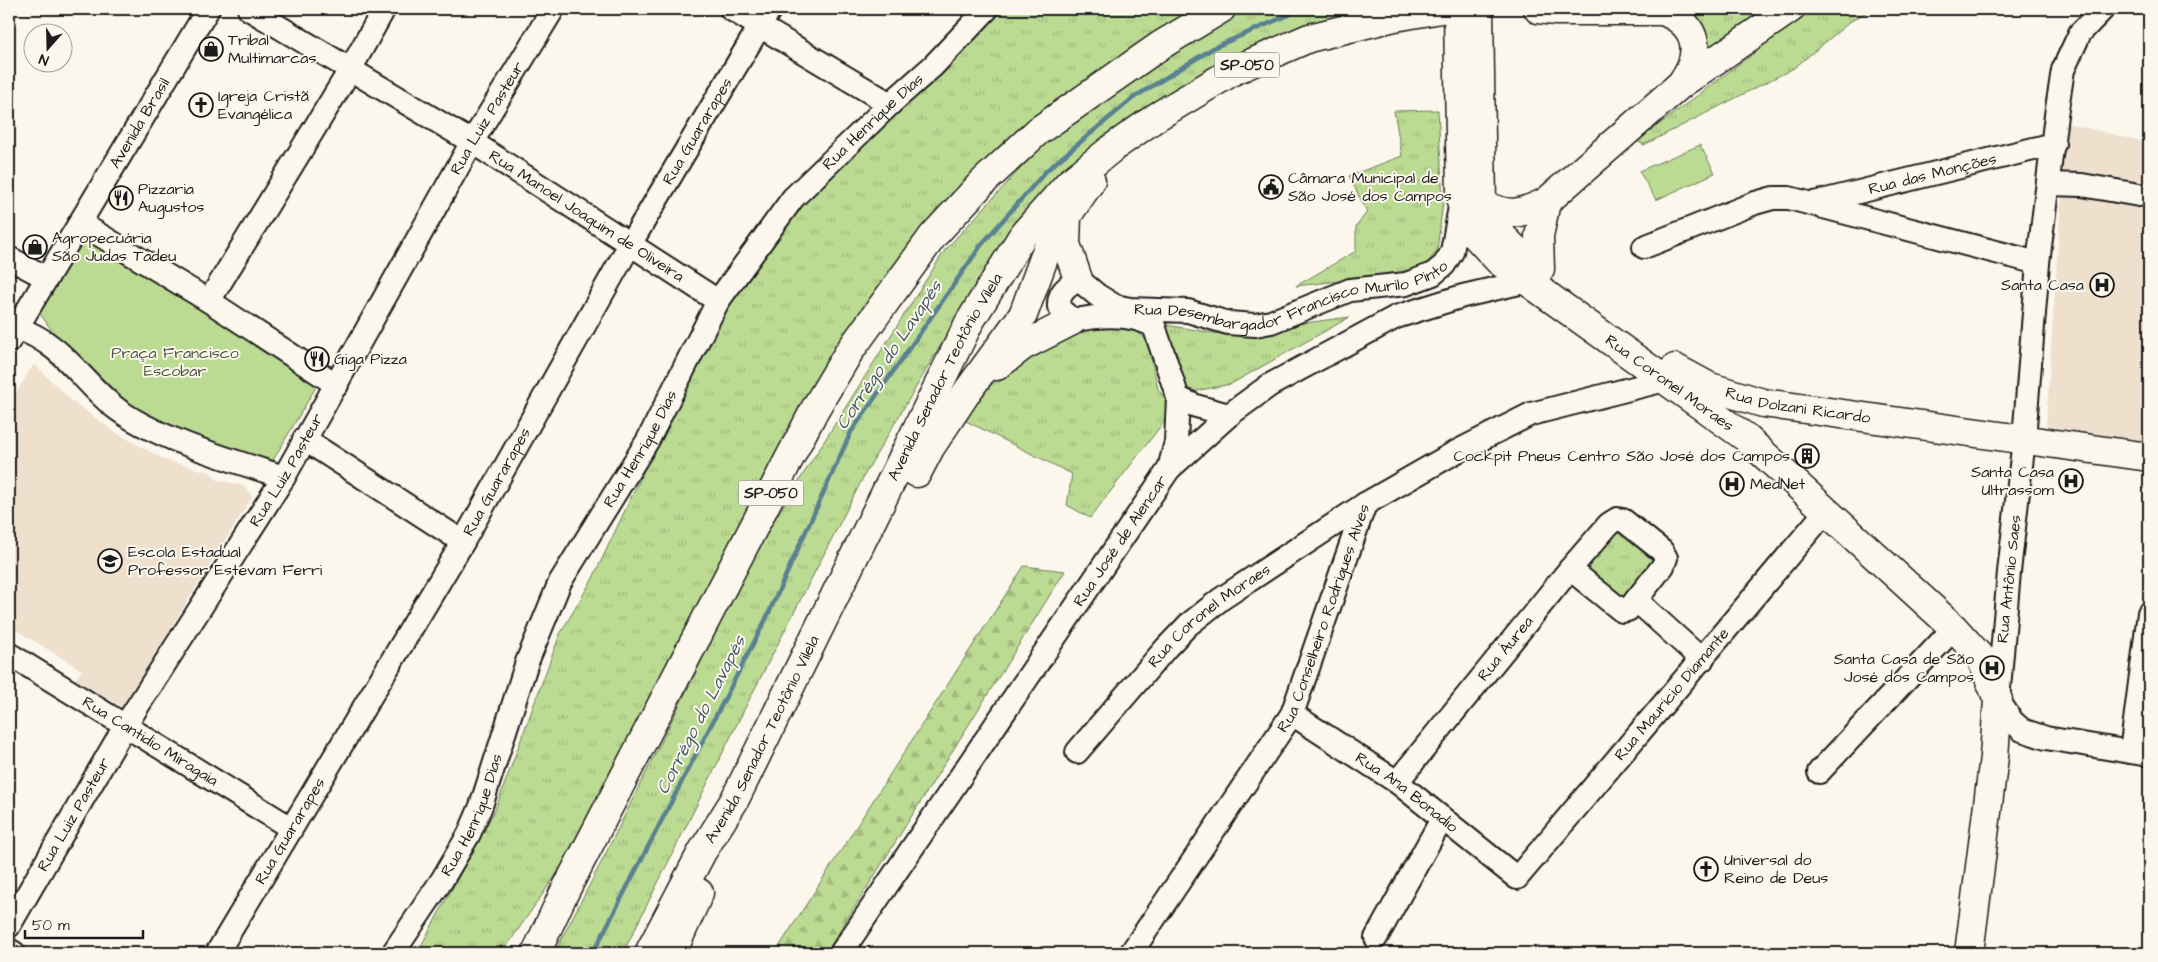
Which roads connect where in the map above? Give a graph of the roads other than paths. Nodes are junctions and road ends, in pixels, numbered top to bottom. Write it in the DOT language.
graph roads {
  1 [pos="208,9"];
  2 [pos="249,9"];
  3 [pos="384,9"];
  4 [pos="553,9"];
  5 [pos="731,9"];
  6 [pos="987,9"];
  7 [pos="1221,9"];
  8 [pos="1441,9"];
  9 [pos="1458,9"];
  10 [pos="1479,9"];
  11 [pos="1538,9"];
  12 [pos="1790,9"];
  13 [pos="2103,9"];
  14 [pos="764,18"];
  15 [pos="350,70"];
  16 [pos="1681,84"];
  17 [pos="890,104"];
  18 [pos="472,142"];
  19 [pos="2054,144"];
  20 [pos="1115,146"];
  21 [pos="2049,184"];
  22 [pos="2140,195"];
  23 [pos="1546,202"];
  24 [pos="1472,203"];
  25 [pos="1813,203"];
  26 [pos="1067,215"];
  27 [pos="80,223"];
  28 [pos="629,246"];
  29 [pos="1644,246"];
  30 [pos="9,258"];
  31 [pos="2038,263"];
  32 [pos="1534,275"];
  33 [pos="47,278"];
  34 [pos="1078,280"];
  35 [pos="1406,284"];
  36 [pos="209,301"];
  37 [pos="718,301"];
  38 [pos="1396,317"];
  39 [pos="1072,321"];
  40 [pos="13,334"];
  41 [pos="1665,380"];
  42 [pos="337,385"];
  43 [pos="969,389"];
  44 [pos="1178,398"];
  45 [pos="1763,402"];
  46 [pos="1229,415"];
  47 [pos="1745,437"];
  48 [pos="304,439"];
  49 [pos="2024,439"];
  50 [pos="2149,457"];
  51 [pos="1169,469"];
  52 [pos="284,478"];
  53 [pos="1365,504"];
  54 [pos="1826,511"];
  55 [pos="464,542"];
  56 [pos="1570,569"];
  57 [pos="841,585"];
  58 [pos="1636,600"];
  59 [pos="2149,613"];
  60 [pos="1954,628"];
  61 [pos="9,654"];
  62 [pos="1702,660"];
  63 [pos="1998,700"];
  64 [pos="1292,714"];
  65 [pos="125,726"];
  66 [pos="1077,752"];
  67 [pos="2140,754"];
  68 [pos="1819,772"];
  69 [pos="1397,782"];
  70 [pos="734,801"];
  71 [pos="1442,819"];
  72 [pos="291,828"];
  73 [pos="1517,878"];
  74 [pos="564,895"];
  75 [pos="9,926"];
  76 [pos="1376,938"];
  77 [pos="9,950"];
  78 [pos="14,953"];
  79 [pos="217,953"];
  80 [pos="393,953"];
  81 [pos="520,953"];
  82 [pos="536,953"];
  83 [pos="649,953"];
  84 [pos="672,953"];
  85 [pos="841,953"];
  86 [pos="1131,953"];
  87 [pos="1968,953"];
  1 -- 27 [label="street, Avenida Brasil"];
  2 -- 15 [label="street, Rua Manoel Joaquim de Oliveira"];
  3 -- 15 [label="street"];
  4 -- 18 [label="street, Rua Luiz Pasteur"];
  5 -- 14 [label="street"];
  6 -- 17 [label="street, Rua Henrique Dias"];
  7 -- 74 [label="main road, SP-050"];
  8 -- 20 [label="main road, Avenida Senador Teotônio Vilela / SP-050"];
  9 -- 24 [label="main road"];
  10 -- 24 [label="main road"];
  11 -- 16 [label="main road"];
  12 -- 16 [label="main road"];
  13 -- 19 [label="street, Rua Antônio Saes"];
  14 -- 17 [label="street"];
  14 -- 28 [label="street, Rua Guararapes"];
  15 -- 18 [label="street, Rua Manoel Joaquim de Oliveira"];
  15 -- 36 [label="street"];
  16 -- 23 [label="main road"];
  17 -- 37 [label="street, Rua Henrique Dias"];
  18 -- 28 [label="street, Rua Manoel Joaquim de Oliveira"];
  18 -- 42 [label="street, Rua Luiz Pasteur"];
  19 -- 21 [label="street, Rua Antônio Saes"];
  19 -- 25 [label="street, Rua das Monções"];
  20 -- 26 [label="main road"];
  20 -- 57 [label="main road, Avenida Senador Teotônio Vilela / SP-050"];
  21 -- 22 [label="street"];
  21 -- 31 [label="street, Rua Antônio Saes"];
  23 -- 24 [label="main road"];
  23 -- 32 [label="main road"];
  24 -- 32 [label="main road, Rua Dolzani Ricardo"];
  24 -- 35 [label="street, Rua Desembargador Francisco Murilo Pinto"];
  25 -- 29 [label="street, Rua das Monções"];
  25 -- 31 [label="street, Rua das Monções"];
  26 -- 34 [label="main road"];
  26 -- 43 [label="main road"];
  27 -- 33 [label="street, Avenida Brasil"];
  27 -- 36 [label="street"];
  28 -- 37 [label="street, Rua Manoel Joaquim de Oliveira"];
  28 -- 55 [label="street, Rua Guararapes"];
  30 -- 33 [label="street"];
  31 -- 49 [label="street, Rua Antônio Saes"];
  32 -- 38 [label="street, Rua José de Alencar"];
  32 -- 41 [label="main road, Rua Coronel Moraes"];
  32 -- 45 [label="main road, Rua Dolzani Ricardo"];
  33 -- 40 [label="street, Avenida Brasil"];
  34 -- 35 [label="street, Rua Desembargador Francisco Murilo Pinto"];
  34 -- 39 [label="street"];
  35 -- 38 [label="street"];
  36 -- 42 [label="street"];
  37 -- 80 [label="street, Rua Henrique Dias"];
  38 -- 46 [label="street, Rua José de Alencar"];
  39 -- 43 [label="main road"];
  39 -- 44 [label="street, Rua Desembargador Francisco Murilo Pinto"];
  40 -- 52 [label="street"];
  41 -- 47 [label="main road, Rua Coronel Moraes"];
  41 -- 53 [label="street, Rua Conselheiro Rodrigues Alves"];
  42 -- 48 [label="street, Rua Luiz Pasteur"];
  43 -- 57 [label="main road"];
  44 -- 46 [label="street"];
  44 -- 51 [label="street, Rua Desembargador Francisco Murilo Pinto"];
  45 -- 47 [label="main road"];
  45 -- 49 [label="main road, Rua Dolzani Ricardo"];
  46 -- 51 [label="street, Rua José de Alencar"];
  47 -- 54 [label="main road, Rua Coronel Moraes"];
  48 -- 52 [label="street, Rua Luiz Pasteur"];
  48 -- 55 [label="street"];
  49 -- 50 [label="main road, Rua Dolzani Ricardo"];
  49 -- 63 [label="street, Rua Antônio Saes"];
  51 -- 85 [label="street, Rua José de Alencar"];
  52 -- 65 [label="street, Rua Luiz Pasteur"];
  53 -- 64 [label="street, Rua Conselheiro Rodrigues Alves"];
  53 -- 66 [label="street, Rua Coronel Moraes"];
  54 -- 60 [label="main road, Rua Coronel Moraes"];
  54 -- 62 [label="street, Rua Mauricio Diamante"];
  55 -- 72 [label="street, Rua Guararapes"];
  56 -- 58 [label="street"];
  56 -- 58 [label="street, Rua Áurea"];
  56 -- 69 [label="street, Rua Áurea"];
  57 -- 70 [label="main road, Avenida Senador Teotônio Vilela / SP-050"];
  58 -- 62 [label="street"];
  59 -- 67 [label="street"];
  60 -- 63 [label="main road, Rua Coronel Moraes"];
  60 -- 68 [label="street"];
  61 -- 65 [label="street, Rua Cantidio Miragaia"];
  62 -- 73 [label="street, Rua Mauricio Diamante"];
  63 -- 67 [label="street"];
  63 -- 87 [label="main road, Rua Antônio Saes"];
  64 -- 69 [label="street, Rua Ana Bonadio"];
  64 -- 86 [label="street, Rua Conselheiro Rodrigues Alves"];
  65 -- 72 [label="street, Rua Cantidio Miragaia"];
  65 -- 75 [label="street, Rua Luiz Pasteur"];
  69 -- 71 [label="street, Rua Ana Bonadio"];
  70 -- 83 [label="main road, Avenida Senador Teotônio Vilela / SP-050"];
  70 -- 84 [label="main road"];
  71 -- 73 [label="street, Rua Ana Bonadio"];
  71 -- 76 [label="street"];
  72 -- 79 [label="street, Rua Guararapes"];
  74 -- 81 [label="main road"];
  74 -- 82 [label="main road, SP-050"];
  77 -- 78 [label="street"];
}
